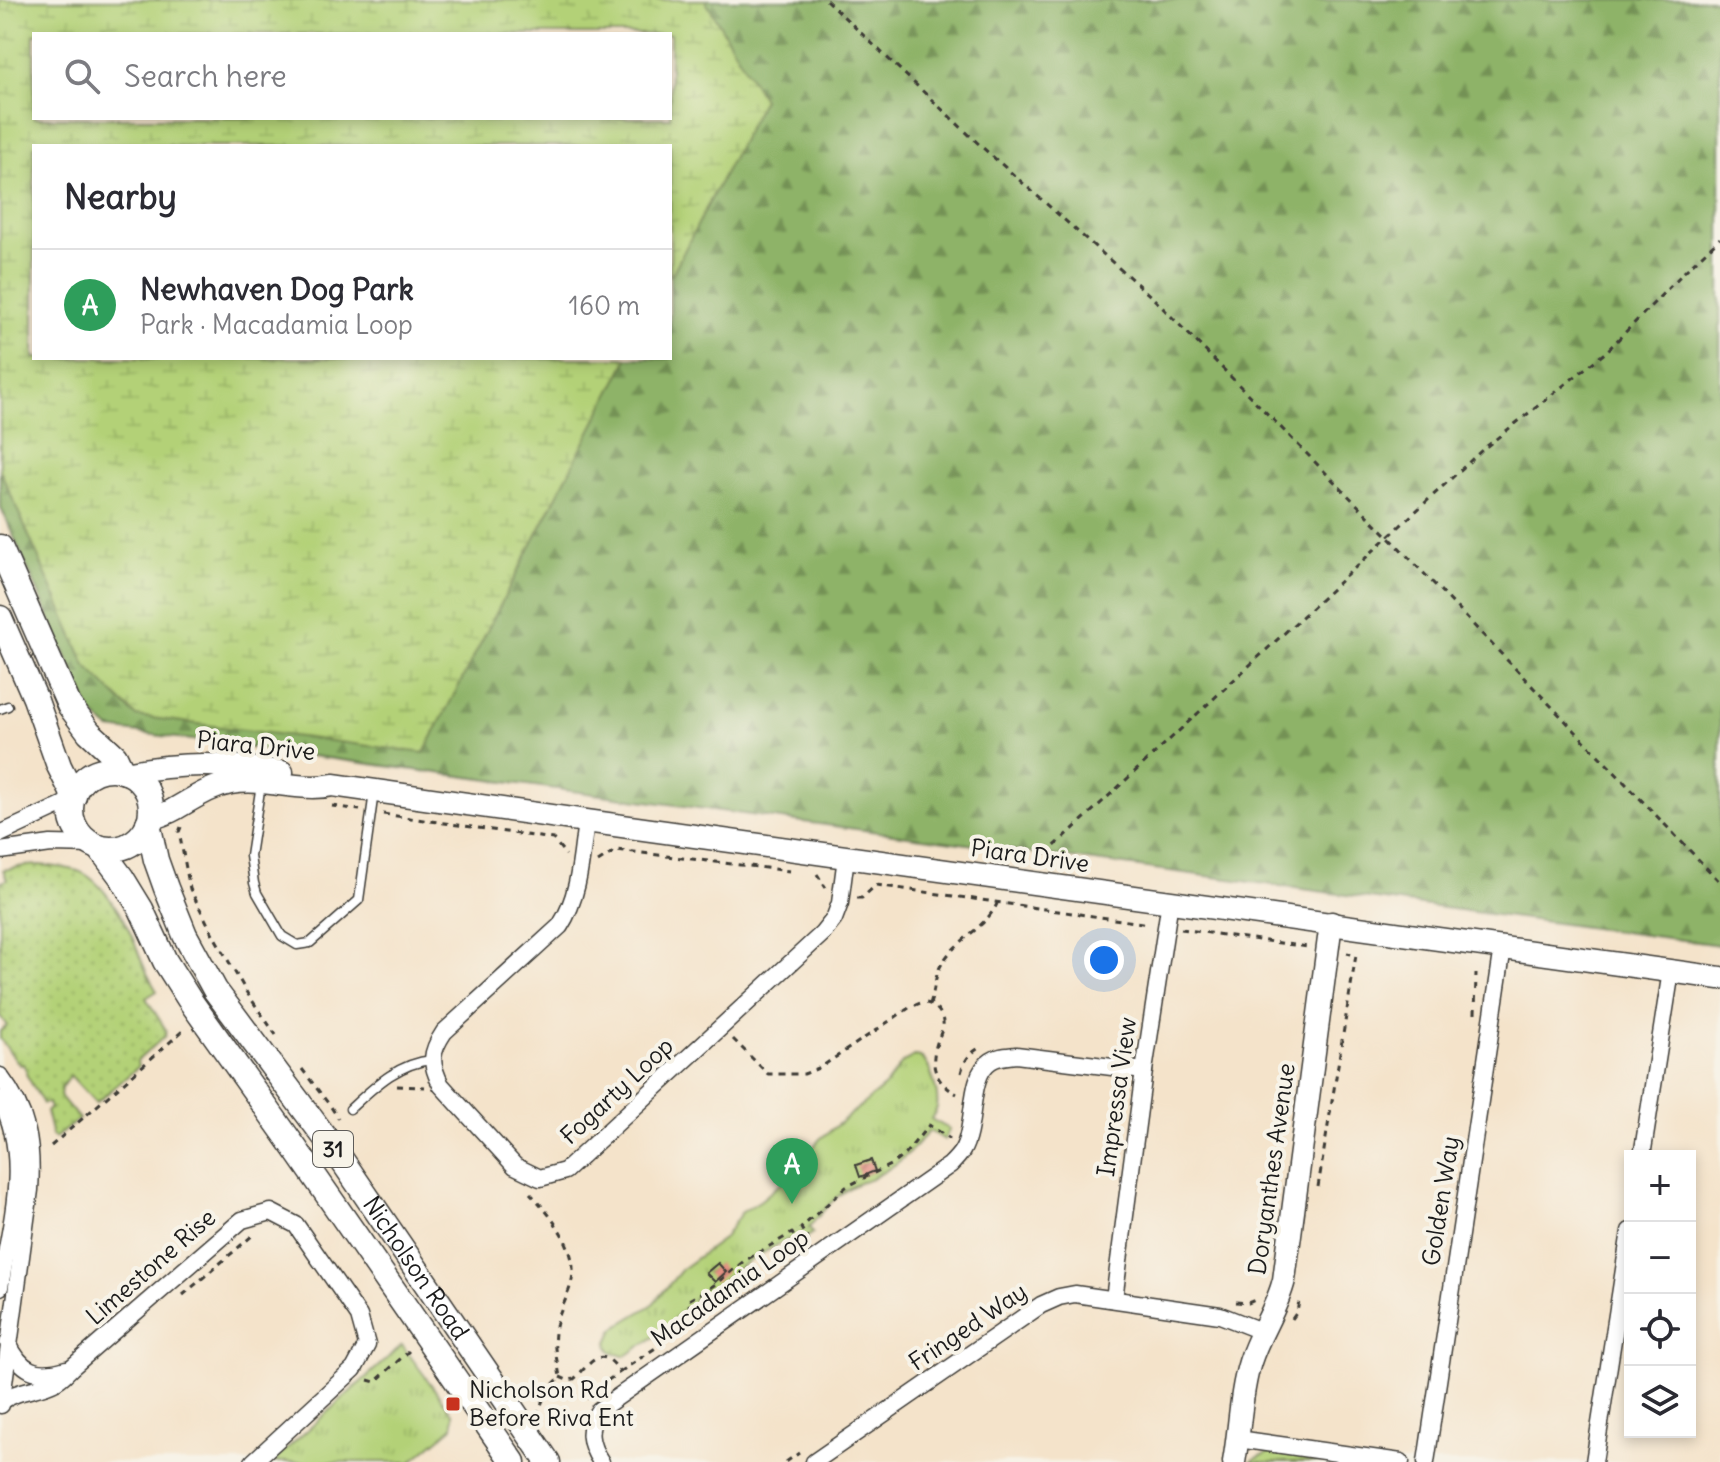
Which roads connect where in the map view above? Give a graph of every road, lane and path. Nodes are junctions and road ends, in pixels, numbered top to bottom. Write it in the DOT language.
graph roads {
  1 [pos="826,0"];
  2 [pos="1720,238"];
  3 [pos="1389,537"];
  4 [pos="0,547"];
  5 [pos="0,618"];
  6 [pos="124,772"];
  7 [pos="261,783"];
  8 [pos="331,795"];
  9 [pos="73,798"];
  10 [pos="373,801"];
  11 [pos="184,820"];
  12 [pos="149,821"];
  13 [pos="586,821"];
  14 [pos="0,834"];
  15 [pos="97,846"];
  16 [pos="0,851"];
  17 [pos="1046,854"];
  18 [pos="846,857"];
  19 [pos="591,862"];
  20 [pos="802,872"];
  21 [pos="817,874"];
  22 [pos="1720,882"];
  23 [pos="841,896"];
  24 [pos="998,901"];
  25 [pos="1170,901"];
  26 [pos="1331,923"];
  27 [pos="1166,926"];
  28 [pos="1503,947"];
  29 [pos="1328,950"];
  30 [pos="1671,971"];
  31 [pos="1720,978"];
  32 [pos="930,1004"];
  33 [pos="722,1027"];
  34 [pos="186,1028"];
  35 [pos="277,1036"];
  36 [pos="988,1044"];
  37 [pos="294,1059"];
  38 [pos="432,1060"];
  39 [pos="1144,1071"];
  40 [pos="0,1076"];
  41 [pos="960,1078"];
  42 [pos="959,1086"];
  43 [pos="375,1087"];
  44 [pos="429,1087"];
  45 [pos="0,1099"];
  46 [pos="350,1109"];
  47 [pos="341,1124"];
  48 [pos="952,1133"];
  49 [pos="51,1146"];
  50 [pos="1643,1150"];
  51 [pos="526,1188"];
  52 [pos="1316,1197"];
  53 [pos="254,1234"];
  54 [pos="1624,1270"];
  55 [pos="0,1287"];
  56 [pos="1301,1288"];
  57 [pos="184,1294"];
  58 [pos="1114,1299"];
  59 [pos="697,1320"];
  60 [pos="1289,1322"];
  61 [pos="684,1329"];
  62 [pos="1261,1331"];
  63 [pos="8,1343"];
  64 [pos="409,1351"];
  65 [pos="355,1367"];
  66 [pos="71,1368"];
  67 [pos="620,1372"];
  68 [pos="560,1377"];
  69 [pos="1,1402"];
  70 [pos="592,1402"];
  71 [pos="530,1404"];
  72 [pos="0,1410"];
  73 [pos="1238,1439"];
  74 [pos="798,1453"];
  75 [pos="253,1462"];
  76 [pos="513,1462"];
  77 [pos="548,1462"];
  78 [pos="601,1462"];
  79 [pos="786,1462"];
  80 [pos="814,1462"];
  81 [pos="1234,1462"];
  82 [pos="1401,1462"];
  83 [pos="1426,1462"];
  84 [pos="1594,1462"];
  1 -- 3 [label="path"];
  2 -- 3 [label="path"];
  3 -- 17 [label="path"];
  3 -- 22 [label="path"];
  4 -- 6 [label="main road, 31"];
  5 -- 9 [label="main road, 31"];
  6 -- 8 [label="street, Piara Drive"];
  6 -- 9 [label="main road"];
  6 -- 12 [label="main road, 31"];
  7 -- 8 [label="street, Piara Drive"];
  7 -- 10 [label="lane"];
  7 -- 12 [label="street, Piara Drive"];
  8 -- 10 [label="street, Piara Drive"];
  8 -- 10 [label="path"];
  9 -- 14 [label="street"];
  9 -- 15 [label="main road, 31"];
  10 -- 13 [label="street, Piara Drive"];
  10 -- 19 [label="path"];
  11 -- 35 [label="path"];
  12 -- 15 [label="main road"];
  12 -- 77 [label="main road, Nicholson Road / 31"];
  13 -- 18 [label="street, Piara Drive"];
  13 -- 19 [label="street"];
  15 -- 16 [label="street"];
  15 -- 76 [label="main road, Nicholson Road / 31"];
  18 -- 23 [label="street, Fogarty Loop"];
  18 -- 25 [label="street, Piara Drive"];
  19 -- 20 [label="path"];
  19 -- 38 [label="street"];
  21 -- 23 [label="path"];
  23 -- 24 [label="path"];
  23 -- 33 [label="street, Fogarty Loop"];
  24 -- 27 [label="path"];
  24 -- 32 [label="path"];
  25 -- 26 [label="street, Piara Drive"];
  25 -- 27 [label="street, Impressa View"];
  26 -- 28 [label="street, Piara Drive"];
  26 -- 29 [label="street, Doryanthes Avenue"];
  27 -- 29 [label="path"];
  27 -- 39 [label="street, Impressa View"];
  28 -- 30 [label="street, Piara Drive"];
  28 -- 83 [label="street, Golden Way"];
  29 -- 52 [label="path"];
  29 -- 62 [label="street, Doryanthes Avenue"];
  30 -- 31 [label="street, Piara Drive"];
  30 -- 50 [label="street"];
  32 -- 33 [label="path"];
  32 -- 42 [label="path"];
  33 -- 38 [label="street, Fogarty Loop"];
  34 -- 49 [label="path"];
  36 -- 41 [label="path"];
  37 -- 47 [label="path"];
  38 -- 43 [label="lane"];
  39 -- 58 [label="street, Impressa View"];
  39 -- 78 [label="street, Macadamia Loop"];
  40 -- 63 [label="street"];
  43 -- 44 [label="path"];
  43 -- 46 [label="lane"];
  45 -- 55 [label="street"];
  48 -- 59 [label="path"];
  51 -- 68 [label="path"];
  53 -- 57 [label="path"];
  54 -- 84 [label="street"];
  56 -- 60 [label="path"];
  58 -- 62 [label="street, Fringed Way"];
  58 -- 80 [label="street, Fringed Way"];
  61 -- 67 [label="path"];
  62 -- 73 [label="street, Doryanthes Avenue"];
  63 -- 66 [label="street"];
  63 -- 69 [label="street"];
  64 -- 65 [label="path"];
  65 -- 66 [label="street, Limestone Rise"];
  65 -- 75 [label="street"];
  66 -- 69 [label="street, Limestone Rise"];
  67 -- 68 [label="path"];
  67 -- 70 [label="path"];
  68 -- 71 [label="path"];
  69 -- 72 [label="street"];
  73 -- 81 [label="street, Doryanthes Avenue"];
  73 -- 82 [label="street"];
  74 -- 79 [label="path"];
}
